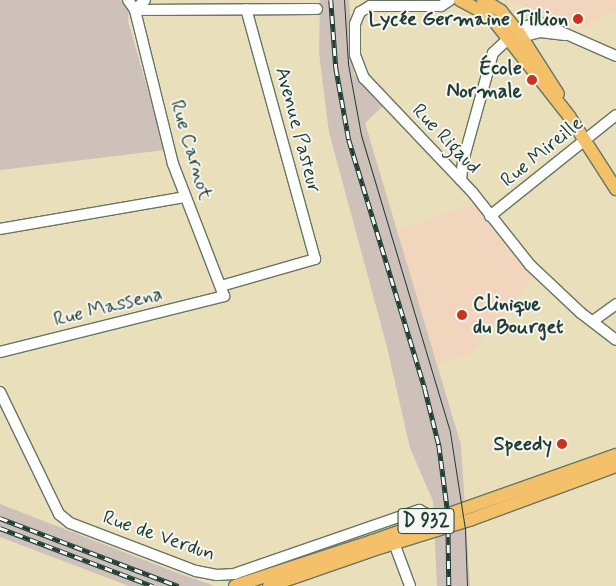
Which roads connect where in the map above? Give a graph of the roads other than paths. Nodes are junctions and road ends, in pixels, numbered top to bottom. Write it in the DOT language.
graph roads {
  1 [pos="128,0"];
  2 [pos="145,0"];
  3 [pos="450,0"];
  4 [pos="460,0"];
  5 [pos="483,0"];
  6 [pos="246,9"];
  7 [pos="317,9"];
  8 [pos="135,10"];
  9 [pos="513,36"];
  10 [pos="616,56"];
  11 [pos="616,115"];
  12 [pos="584,140"];
  13 [pos="461,180"];
  14 [pos="616,188"];
  15 [pos="185,197"];
  16 [pos="490,216"];
  17 [pos="0,229"];
  18 [pos="315,259"];
  19 [pos="223,291"];
  20 [pos="616,304"];
  21 [pos="592,321"];
  22 [pos="616,340"];
  23 [pos="0,352"];
  24 [pos="0,392"];
  25 [pos="616,455"];
  26 [pos="616,466"];
  27 [pos="434,518"];
  28 [pos="394,543"];
  29 [pos="235,586"];
  30 [pos="268,586"];
  31 [pos="410,586"];
  1 -- 8 [label="street"];
  2 -- 8 [label="street"];
  3 -- 13 [label="street, Rue Rigaud"];
  4 -- 9 [label="main road"];
  5 -- 9 [label="main road"];
  6 -- 7 [label="street"];
  6 -- 8 [label="street"];
  6 -- 18 [label="street, Avenue Pasteur"];
  8 -- 15 [label="street, Rue Carnot"];
  9 -- 10 [label="street"];
  9 -- 12 [label="main road"];
  9 -- 13 [label="street"];
  11 -- 12 [label="street, Rue Mireille"];
  12 -- 14 [label="main road"];
  12 -- 16 [label="street, Rue Mireille"];
  13 -- 16 [label="street, Rue Rigaud"];
  15 -- 17 [label="street"];
  15 -- 19 [label="street, Rue Carnot"];
  16 -- 21 [label="street, Rue Rigaud"];
  18 -- 19 [label="street, Rue Massena"];
  19 -- 23 [label="street, Rue Massena"];
  20 -- 21 [label="street"];
  21 -- 22 [label="street, Rue Rigaud"];
  24 -- 27 [label="street, Rue de Verdun"];
  25 -- 27 [label="main road, D 932"];
  26 -- 28 [label="main road, D 932"];
  27 -- 29 [label="main road, D 932"];
  28 -- 30 [label="main road, D 932"];
  28 -- 31 [label="street"];
}
